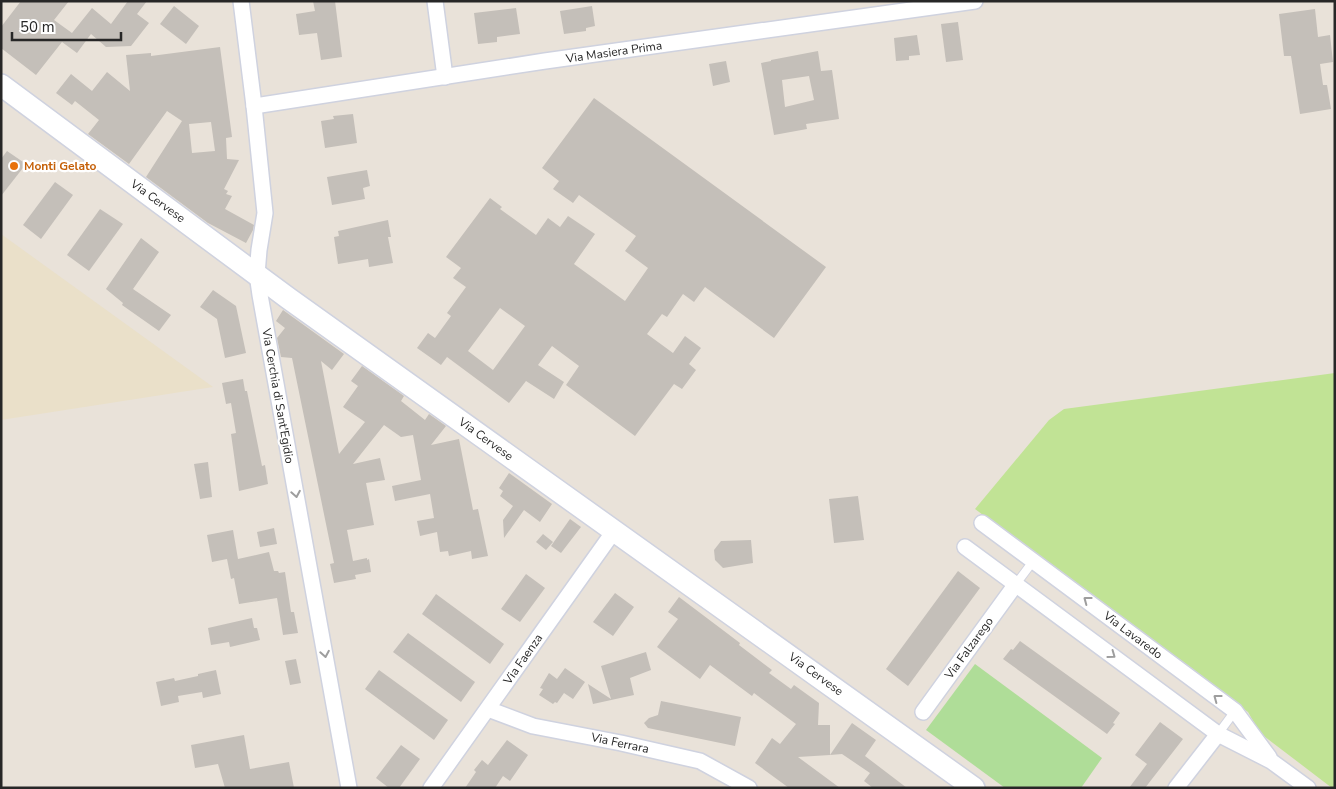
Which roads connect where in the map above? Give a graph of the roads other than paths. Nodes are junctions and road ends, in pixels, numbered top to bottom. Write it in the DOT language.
graph roads {
  1 [pos="435,1"];
  2 [pos="975,1"];
  3 [pos="239,2"];
  4 [pos="445,77"];
  5 [pos="1,86"];
  6 [pos="254,106"];
  7 [pos="258,274"];
  8 [pos="982,523"];
  9 [pos="614,531"];
  10 [pos="965,547"];
  11 [pos="1034,560"];
  12 [pos="1016,584"];
  13 [pos="488,709"];
  14 [pos="1234,711"];
  15 [pos="923,712"];
  16 [pos="1218,734"];
  17 [pos="1271,761"];
  18 [pos="349,788"];
  19 [pos="431,788"];
  20 [pos="749,788"];
  21 [pos="974,788"];
  22 [pos="1176,788"];
  23 [pos="1308,788"];
  1 -- 4 [label="street"];
  2 -- 4 [label="street, Via Masiera Prima"];
  3 -- 6 [label="street, Via Cerchia di Sant'Egidio"];
  4 -- 6 [label="street, Via Masiera Prima"];
  5 -- 7 [label="main road, Via Cervese"];
  6 -- 7 [label="street, Via Cerchia di Sant'Egidio"];
  7 -- 9 [label="main road, Via Cervese"];
  7 -- 18 [label="street, Via Cerchia di Sant'Egidio, one-way"];
  8 -- 11 [label="street, Via Lavaredo"];
  9 -- 13 [label="street, Via Faenza"];
  9 -- 21 [label="main road, Via Cervese"];
  10 -- 12 [label="street, Via Lavaredo"];
  11 -- 12 [label="lane"];
  14 -- 11 [label="street, Via Lavaredo, one-way"];
  12 -- 15 [label="street, Via Falzarego"];
  12 -- 16 [label="street, Via Lavaredo, one-way"];
  13 -- 19 [label="street, Via Faenza"];
  13 -- 20 [label="street, Via Ferrara"];
  14 -- 16 [label="lane"];
  14 -- 17 [label="street, Via Lavaredo"];
  16 -- 17 [label="street, Via Lavaredo"];
  16 -- 22 [label="street"];
  17 -- 23 [label="street, Via Lavaredo"];
}
